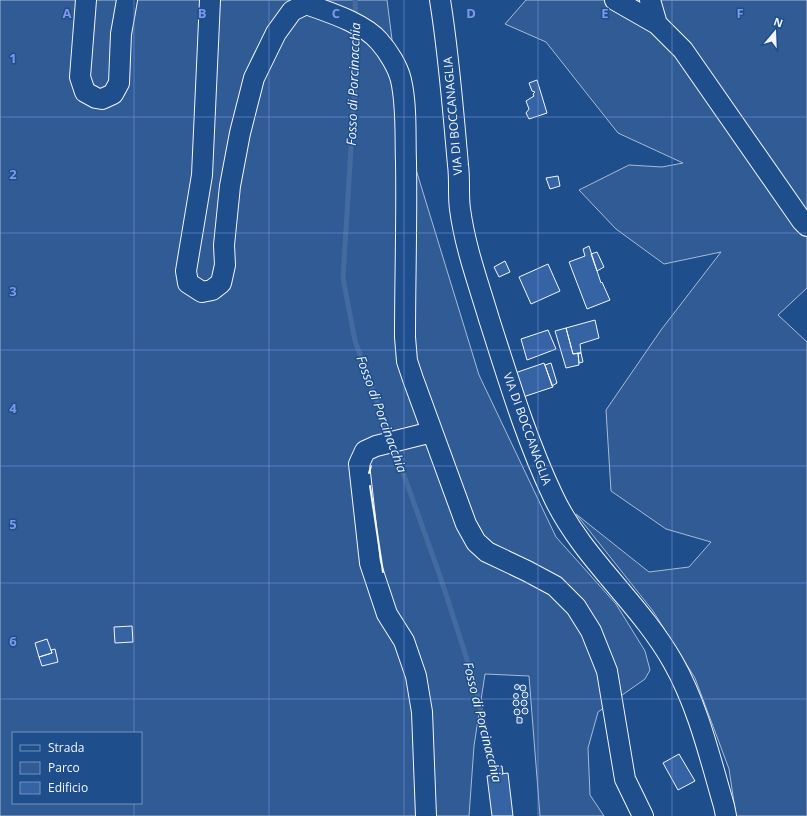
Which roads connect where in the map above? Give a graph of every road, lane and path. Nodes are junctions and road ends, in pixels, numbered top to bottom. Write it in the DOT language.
graph roads {
  1 [pos="86,0"];
  2 [pos="127,0"];
  3 [pos="210,0"];
  4 [pos="440,0"];
  5 [pos="615,0"];
  6 [pos="650,0"];
  7 [pos="657,24"];
  8 [pos="807,226"];
  9 [pos="424,434"];
  10 [pos="426,816"];
  11 [pos="643,816"];
  12 [pos="726,816"];
  1 -- 2 [label="street"];
  3 -- 9 [label="street"];
  4 -- 12 [label="street, VIA DI BOCCANAGLIA"];
  5 -- 7 [label="street"];
  6 -- 7 [label="street"];
  7 -- 8 [label="street"];
  9 -- 10 [label="street"];
  9 -- 11 [label="street"];
}
